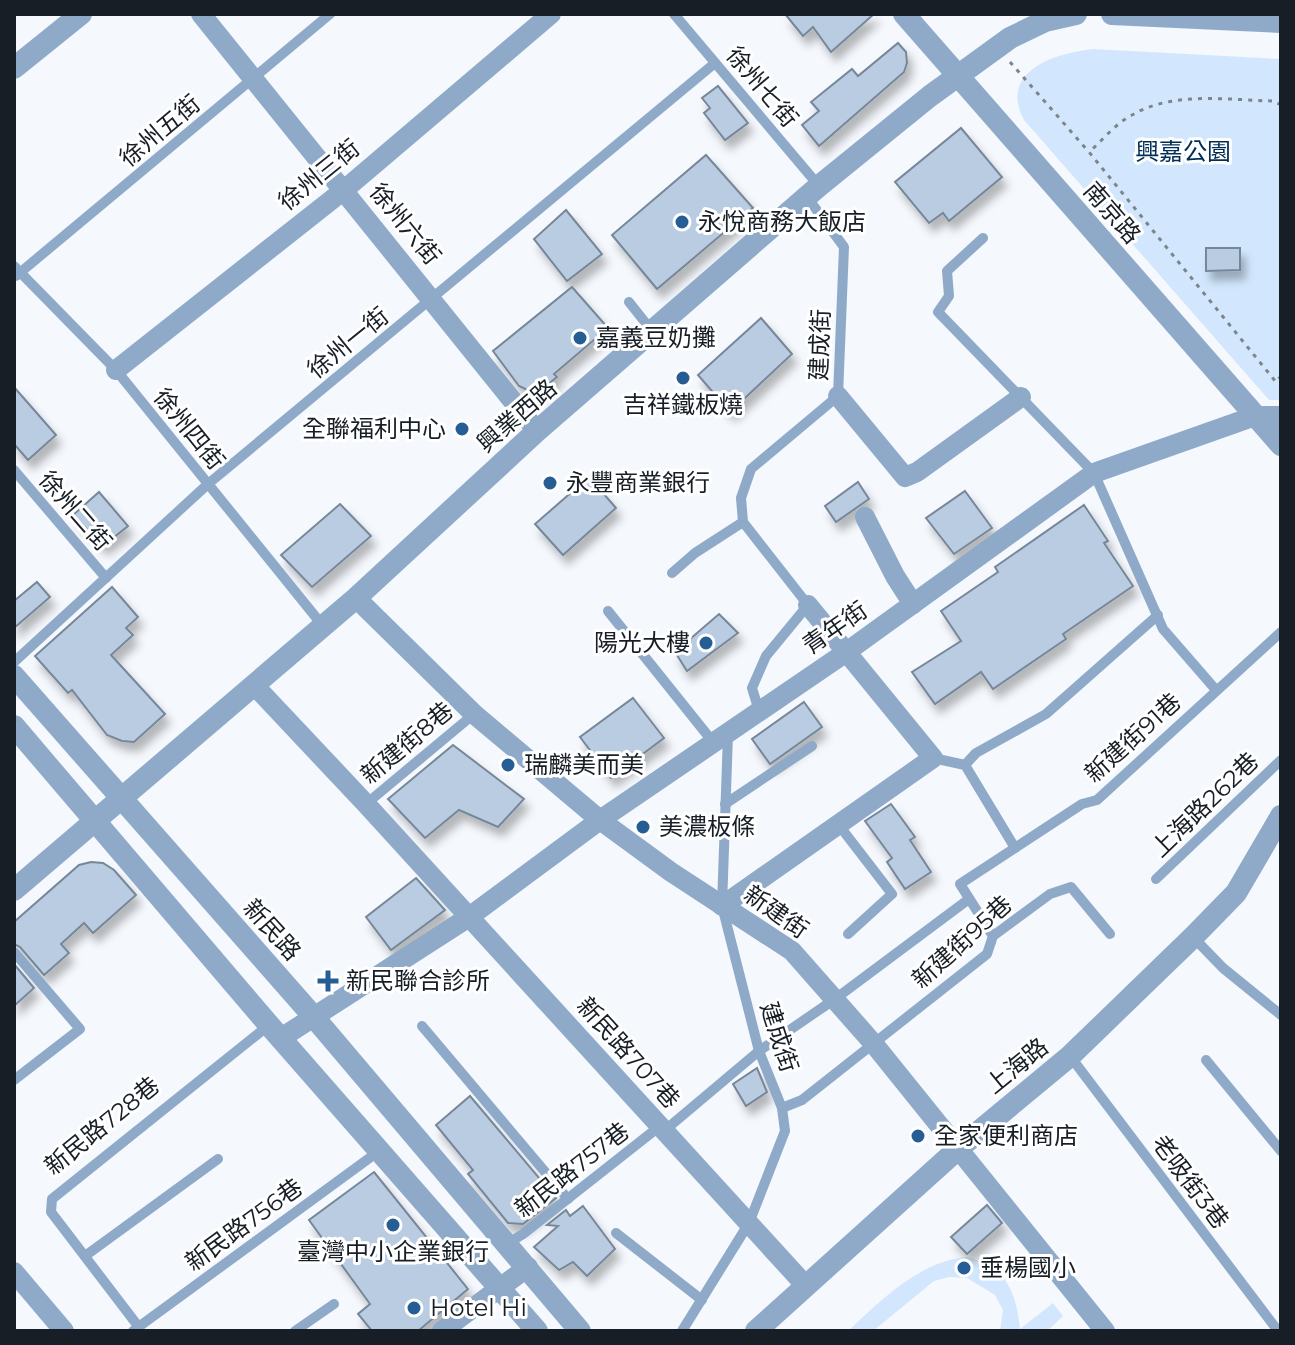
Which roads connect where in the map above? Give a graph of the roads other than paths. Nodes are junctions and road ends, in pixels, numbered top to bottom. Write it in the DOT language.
graph roads {
  1 [pos="81,14"];
  2 [pos="201,14"];
  3 [pos="330,14"];
  4 [pos="551,14"];
  5 [pos="674,14"];
  6 [pos="904,14"];
  7 [pos="1076,14"];
  8 [pos="1112,14"];
  9 [pos="1281,22"];
  10 [pos="715,63"];
  11 [pos="14,68"];
  12 [pos="957,76"];
  13 [pos="255,78"];
  14 [pos="344,190"];
  15 [pos="813,192"];
  16 [pos="983,238"];
  17 [pos="16,272"];
  18 [pos="432,300"];
  19 [pos="629,302"];
  20 [pos="652,331"];
  21 [pos="116,370"];
  22 [pos="838,396"];
  23 [pos="1021,397"];
  24 [pos="1255,416"];
  25 [pos="1281,416"];
  26 [pos="537,431"];
  27 [pos="1281,445"];
  28 [pos="14,470"];
  29 [pos="1094,473"];
  30 [pos="208,484"];
  31 [pos="865,517"];
  32 [pos="743,522"];
  33 [pos="672,573"];
  34 [pos="106,578"];
  35 [pos="356,598"];
  36 [pos="913,604"];
  37 [pos="808,605"];
  38 [pos="608,611"];
  39 [pos="1158,615"];
  40 [pos="323,626"];
  41 [pos="1281,632"];
  42 [pos="845,653"];
  43 [pos="14,662"];
  44 [pos="14,676"];
  45 [pos="255,686"];
  46 [pos="1216,690"];
  47 [pos="759,711"];
  48 [pos="474,714"];
  49 [pos="14,726"];
  50 [pos="720,737"];
  51 [pos="812,746"];
  52 [pos="933,758"];
  53 [pos="1281,760"];
  54 [pos="965,765"];
  55 [pos="121,799"];
  56 [pos="366,804"];
  57 [pos="725,804"];
  58 [pos="600,820"];
  59 [pos="96,821"];
  60 [pos="838,824"];
  61 [pos="1278,832"];
  62 [pos="1015,848"];
  63 [pos="1156,879"];
  64 [pos="14,890"];
  65 [pos="969,899"];
  66 [pos="722,906"];
  67 [pos="469,917"];
  68 [pos="848,934"];
  69 [pos="1110,934"];
  70 [pos="993,936"];
  71 [pos="1193,937"];
  72 [pos="14,952"];
  73 [pos="835,999"];
  74 [pos="1281,1015"];
  75 [pos="313,1016"];
  76 [pos="422,1026"];
  77 [pos="275,1031"];
  78 [pos="873,1043"];
  79 [pos="759,1051"];
  80 [pos="1070,1056"];
  81 [pos="1206,1060"];
  82 [pos="14,1080"];
  83 [pos="782,1108"];
  84 [pos="662,1128"];
  85 [pos="959,1148"];
  86 [pos="379,1151"];
  87 [pos="1281,1151"];
  88 [pos="218,1159"];
  89 [pos="568,1199"];
  90 [pos="749,1223"];
  91 [pos="616,1233"];
  92 [pos="507,1244"];
  93 [pos="85,1256"];
  94 [pos="528,1267"];
  95 [pos="14,1272"];
  96 [pos="806,1286"];
  97 [pos="500,1289"];
  98 [pos="702,1300"];
  99 [pos="334,1304"];
  100 [pos="136,1329"];
  101 [pos="64,1331"];
  102 [pos="295,1331"];
  103 [pos="442,1331"];
  104 [pos="537,1331"];
  105 [pos="580,1331"];
  106 [pos="682,1331"];
  107 [pos="756,1331"];
  108 [pos="1105,1331"];
  109 [pos="1278,1331"];
  1 -- 11 [label="street"];
  2 -- 13 [label="street, 徐州六街"];
  3 -- 13 [label="lane, 徐州五街"];
  4 -- 14 [label="street, 徐州三街"];
  5 -- 10 [label="lane, 徐州七街"];
  6 -- 12 [label="street, 南京路"];
  7 -- 12 [label="street, 興業西路"];
  8 -- 9 [label="street"];
  10 -- 15 [label="lane, 徐州七街"];
  10 -- 18 [label="lane, 徐州一街"];
  12 -- 15 [label="street, 興業西路"];
  12 -- 24 [label="street, 南京路"];
  13 -- 14 [label="street, 徐州六街"];
  13 -- 17 [label="lane, 徐州五街"];
  14 -- 18 [label="street, 徐州六街"];
  14 -- 21 [label="street, 徐州三街"];
  15 -- 20 [label="street, 興業西路"];
  15 -- 22 [label="lane, 建成街"];
  16 -- 23 [label="lane"];
  17 -- 21 [label="lane, 徐州四街"];
  18 -- 26 [label="street, 徐州六街"];
  18 -- 30 [label="lane, 徐州一街"];
  19 -- 20 [label="lane"];
  20 -- 26 [label="street, 興業西路"];
  21 -- 30 [label="lane, 徐州四街"];
  22 -- 23 [label="street"];
  22 -- 32 [label="lane, 建成街"];
  23 -- 29 [label="lane"];
  24 -- 25 [label="street, 青年街"];
  24 -- 27 [label="street, 南京路"];
  24 -- 29 [label="street, 青年街"];
  26 -- 35 [label="street, 興業西路"];
  28 -- 34 [label="lane, 徐州二街"];
  29 -- 36 [label="street, 青年街"];
  29 -- 39 [label="lane"];
  30 -- 34 [label="lane, 徐州一街"];
  30 -- 40 [label="lane, 徐州四街"];
  31 -- 36 [label="street"];
  32 -- 33 [label="lane"];
  32 -- 37 [label="lane"];
  34 -- 43 [label="lane, 徐州一街"];
  35 -- 40 [label="street, 興業西路"];
  35 -- 48 [label="street, 新建街"];
  36 -- 42 [label="street, 青年街"];
  37 -- 42 [label="street"];
  37 -- 47 [label="lane"];
  38 -- 50 [label="lane"];
  39 -- 46 [label="lane"];
  39 -- 54 [label="lane"];
  40 -- 45 [label="street, 興業西路"];
  41 -- 46 [label="lane, 新建街91巷"];
  42 -- 47 [label="street, 青年街"];
  42 -- 52 [label="street"];
  44 -- 55 [label="street, 新民路"];
  45 -- 55 [label="street, 興業西路"];
  45 -- 56 [label="street, 新民路707巷"];
  46 -- 62 [label="lane, 新建街91巷"];
  47 -- 50 [label="street, 青年街"];
  48 -- 56 [label="lane, 新建街8巷"];
  48 -- 58 [label="street, 新建街"];
  49 -- 59 [label="street"];
  50 -- 57 [label="lane, 建成街"];
  50 -- 58 [label="street, 青年街"];
  51 -- 57 [label="lane"];
  52 -- 54 [label="lane"];
  52 -- 60 [label="street"];
  53 -- 63 [label="lane, 上海路262巷"];
  54 -- 62 [label="lane"];
  55 -- 59 [label="street, 興業西路"];
  55 -- 75 [label="street, 新民路"];
  56 -- 67 [label="street, 新民路707巷"];
  57 -- 66 [label="lane, 建成街"];
  58 -- 66 [label="street, 新建街"];
  58 -- 67 [label="street"];
  59 -- 64 [label="street, 興業西路"];
  59 -- 77 [label="street"];
  60 -- 66 [label="street"];
  60 -- 68 [label="lane"];
  61 -- 71 [label="street, 上海路"];
  62 -- 65 [label="lane, 新建街91巷"];
  65 -- 70 [label="lane"];
  65 -- 73 [label="lane"];
  66 -- 73 [label="street, 新建街"];
  66 -- 79 [label="lane, 建成街"];
  67 -- 75 [label="street"];
  67 -- 84 [label="street, 新民路707巷"];
  69 -- 70 [label="lane, 新建街95巷"];
  70 -- 78 [label="lane, 新建街95巷"];
  71 -- 74 [label="lane"];
  71 -- 80 [label="street, 上海路"];
  72 -- 82 [label="lane"];
  73 -- 78 [label="street, 新建街"];
  73 -- 79 [label="lane, 新民路757巷"];
  75 -- 77 [label="street"];
  75 -- 92 [label="street, 新民路"];
  76 -- 89 [label="lane"];
  77 -- 86 [label="street"];
  77 -- 93 [label="lane, 新民路728巷"];
  78 -- 83 [label="lane, 新建街95巷"];
  78 -- 85 [label="street, 新建街"];
  79 -- 83 [label="lane, 建成街"];
  79 -- 84 [label="lane, 新民路757巷"];
  80 -- 85 [label="street, 上海路"];
  80 -- 109 [label="lane, 老吸街3巷"];
  81 -- 87 [label="lane"];
  83 -- 90 [label="lane, 建成街"];
  84 -- 89 [label="lane, 新民路757巷"];
  84 -- 90 [label="street, 新民路707巷"];
  85 -- 96 [label="street, 上海路"];
  85 -- 108 [label="street, 新建街"];
  86 -- 97 [label="street"];
  86 -- 100 [label="lane, 新民路756巷"];
  88 -- 93 [label="lane"];
  89 -- 92 [label="lane, 新民路757巷"];
  90 -- 96 [label="street, 新民路707巷"];
  90 -- 98 [label="lane, 建成街"];
  91 -- 98 [label="lane"];
  92 -- 94 [label="street, 新民路"];
  93 -- 100 [label="lane, 新民路728巷"];
  94 -- 97 [label="street"];
  94 -- 105 [label="street, 新民路"];
  95 -- 101 [label="street"];
  96 -- 107 [label="street, 上海路"];
  97 -- 103 [label="street"];
  97 -- 104 [label="street"];
  98 -- 106 [label="lane, 建成街"];
  99 -- 102 [label="lane"];
}
